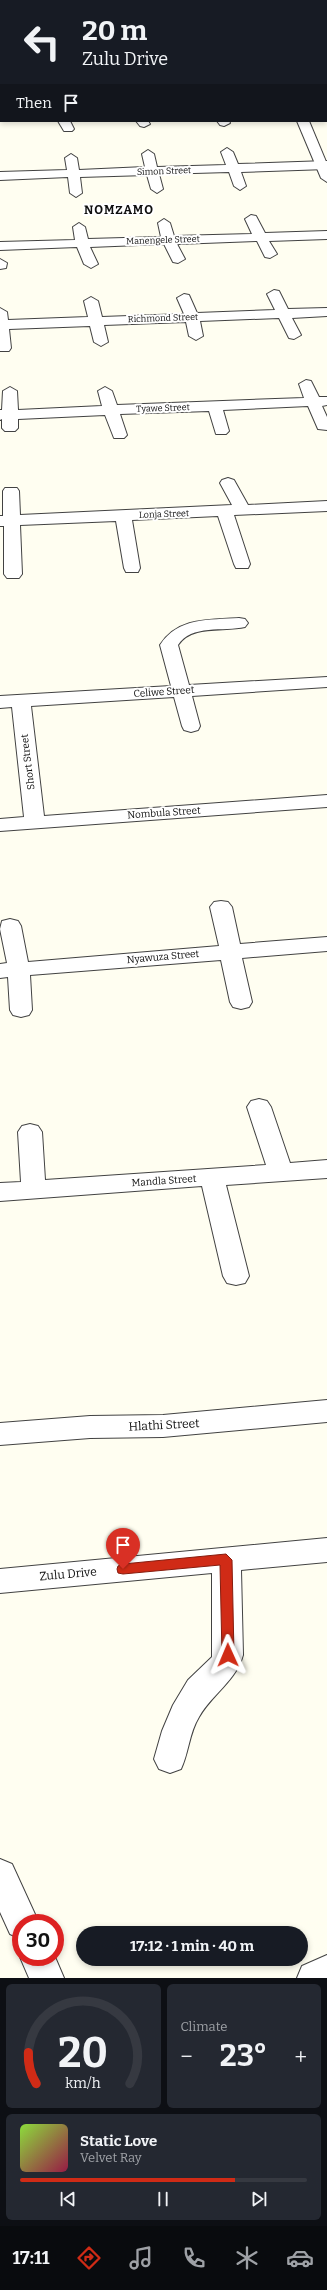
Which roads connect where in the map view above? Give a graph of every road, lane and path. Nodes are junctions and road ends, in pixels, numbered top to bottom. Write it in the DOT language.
graph roads {
  1 [pos="303,122"];
  2 [pos="227,152"];
  3 [pos="148,154"];
  4 [pos="71,158"];
  5 [pos="324,165"];
  6 [pos="231,168"];
  7 [pos="152,171"];
  8 [pos="74,174"];
  9 [pos="0,176"];
  10 [pos="327,178"];
  11 [pos="240,186"];
  12 [pos="156,189"];
  13 [pos="76,193"];
  14 [pos="251,219"];
  15 [pos="164,223"];
  16 [pos="80,226"];
  17 [pos="327,235"];
  18 [pos="261,237"];
  19 [pos="168,240"];
  20 [pos="82,243"];
  21 [pos="0,246"];
  22 [pos="270,254"];
  23 [pos="178,259"];
  24 [pos="91,264"];
  25 [pos="274,294"];
  26 [pos="184,298"];
  27 [pos="91,301"];
  28 [pos="327,312"];
  29 [pos="285,314"];
  30 [pos="192,317"];
  31 [pos="1,321"];
  32 [pos="96,321"];
  33 [pos="294,335"];
  34 [pos="196,336"];
  35 [pos="101,342"];
  36 [pos="4,348"];
  37 [pos="306,384"];
  38 [pos="10,391"];
  39 [pos="105,392"];
  40 [pos="320,401"];
  41 [pos="215,406"];
  42 [pos="112,410"];
  43 [pos="5,415"];
  44 [pos="323,426"];
  45 [pos="10,430"];
  46 [pos="221,431"];
  47 [pos="119,435"];
  48 [pos="228,483"];
  49 [pos="11,491"];
  50 [pos="327,506"];
  51 [pos="243,511"];
  52 [pos="225,512"];
  53 [pos="122,516"];
  54 [pos="6,521"];
  55 [pos="242,564"];
  56 [pos="132,568"];
  57 [pos="13,574"];
  58 [pos="239,623"];
  59 [pos="327,682"];
  60 [pos="180,691"];
  61 [pos="21,700"];
  62 [pos="0,702"];
  63 [pos="191,726"];
  64 [pos="327,800"];
  65 [pos="35,823"];
  66 [pos="0,826"];
  67 [pos="221,907"];
  68 [pos="10,926"];
  69 [pos="327,944"];
  70 [pos="230,952"];
  71 [pos="10,970"];
  72 [pos="242,1002"];
  73 [pos="21,1010"];
  74 [pos="259,1107"];
  75 [pos="30,1132"];
  76 [pos="327,1168"];
  77 [pos="281,1172"];
  78 [pos="212,1177"];
  79 [pos="34,1190"];
  80 [pos="0,1192"];
  81 [pos="236,1276"];
  82 [pos="327,1411"];
  83 [pos="0,1434"];
  84 [pos="327,1550"];
  85 [pos="226,1560"];
  86 [pos="0,1581"];
  87 [pos="170,1759"];
  88 [pos="0,1875"];
  89 [pos="18,1914"];
  90 [pos="41,1966"];
  91 [pos="327,1972"];
  92 [pos="47,1978"];
  93 [pos="314,1978"];
  1 -- 5 [label="street"];
  2 -- 6 [label="street"];
  3 -- 7 [label="street"];
  4 -- 8 [label="street"];
  5 -- 6 [label="street, Simon Street"];
  5 -- 10 [label="street"];
  6 -- 7 [label="street, Simon Street"];
  6 -- 11 [label="street"];
  7 -- 8 [label="street, Simon Street"];
  7 -- 12 [label="street"];
  8 -- 9 [label="street, Simon Street"];
  8 -- 13 [label="street"];
  14 -- 18 [label="street"];
  15 -- 19 [label="street"];
  16 -- 20 [label="street"];
  17 -- 18 [label="street, Manengele Street"];
  18 -- 19 [label="street, Manengele Street"];
  18 -- 22 [label="street"];
  19 -- 20 [label="street, Manengele Street"];
  19 -- 23 [label="street"];
  20 -- 21 [label="street, Manengele Street"];
  20 -- 24 [label="street"];
  25 -- 29 [label="street"];
  26 -- 30 [label="street"];
  27 -- 32 [label="street"];
  28 -- 29 [label="street, Richmond Street"];
  29 -- 30 [label="street, Richmond Street"];
  29 -- 33 [label="street"];
  30 -- 32 [label="street, Richmond Street"];
  30 -- 34 [label="street"];
  31 -- 32 [label="street, Richmond Street"];
  31 -- 36 [label="street"];
  32 -- 35 [label="street"];
  37 -- 40 [label="street"];
  38 -- 43 [label="street"];
  39 -- 42 [label="street"];
  40 -- 41 [label="street, Tyawe Street"];
  40 -- 44 [label="street"];
  41 -- 42 [label="street, Tyawe Street"];
  41 -- 46 [label="street"];
  42 -- 43 [label="street, Tyawe Street"];
  42 -- 47 [label="street"];
  43 -- 45 [label="street"];
  48 -- 51 [label="street"];
  49 -- 54 [label="street"];
  50 -- 51 [label="street, Lonja Street"];
  51 -- 52 [label="street, Lonja Street"];
  52 -- 53 [label="street, Lonja Street"];
  52 -- 55 [label="street"];
  53 -- 54 [label="street, Lonja Street"];
  53 -- 56 [label="street"];
  54 -- 57 [label="street"];
  58 -- 60 [label="street"];
  59 -- 60 [label="street, Celiwe Street"];
  60 -- 61 [label="street, Celiwe Street"];
  60 -- 63 [label="street"];
  61 -- 62 [label="street, Celiwe Street"];
  61 -- 65 [label="street, Short Street"];
  64 -- 65 [label="street, Nombula Street"];
  65 -- 66 [label="street, Nombula Street"];
  67 -- 70 [label="street"];
  68 -- 71 [label="street"];
  69 -- 70 [label="street, Nyawuza Street"];
  70 -- 71 [label="street, Nyawuza Street"];
  70 -- 72 [label="street"];
  71 -- 73 [label="street"];
  74 -- 77 [label="street"];
  75 -- 79 [label="street"];
  76 -- 77 [label="street, Mandla Street"];
  77 -- 78 [label="street, Mandla Street"];
  78 -- 79 [label="street, Mandla Street"];
  78 -- 81 [label="street"];
  79 -- 80 [label="street, Mandla Street"];
  82 -- 83 [label="street, Hlathi Street"];
  84 -- 85 [label="street, Zulu Drive"];
  85 -- 86 [label="street, Zulu Drive"];
  85 -- 87 [label="street"];
  88 -- 89 [label="street"];
  90 -- 92 [label="street"];
  91 -- 93 [label="street"];
}
